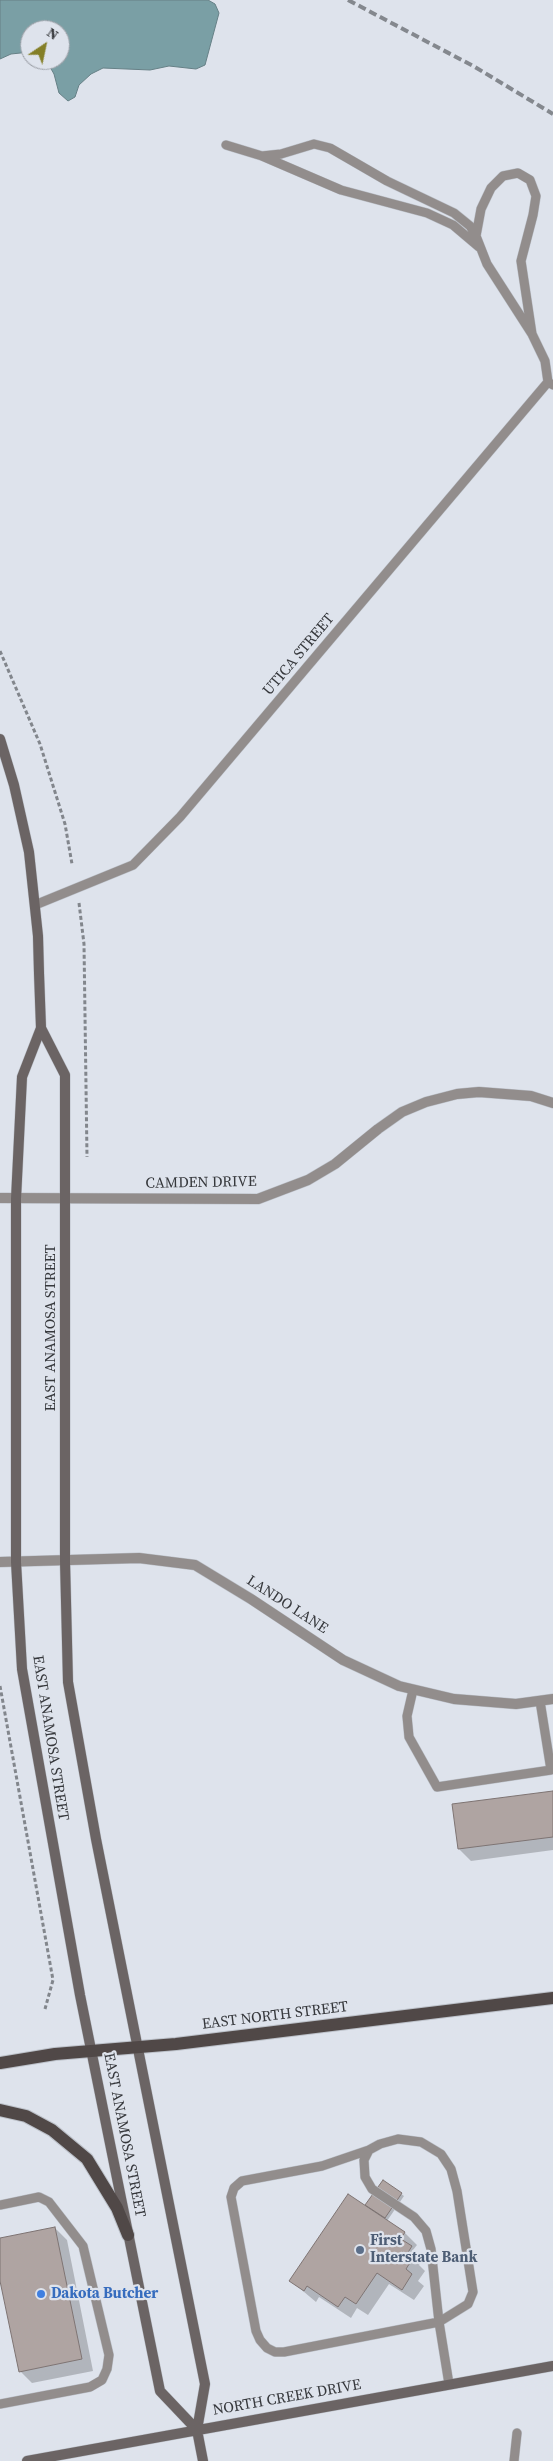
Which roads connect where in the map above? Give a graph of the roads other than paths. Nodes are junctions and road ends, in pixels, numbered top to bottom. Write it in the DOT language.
graph roads {
  1 [pos="226,145"];
  2 [pos="262,156"];
  3 [pos="476,236"];
  4 [pos="482,249"];
  5 [pos="532,334"];
  6 [pos="551,384"];
  7 [pos="0,739"];
  8 [pos="35,904"];
  9 [pos="41,1028"];
  10 [pos="553,1103"];
  11 [pos="0,1198"];
  12 [pos="16,1199"];
  13 [pos="66,1199"];
  14 [pos="65,1561"];
  15 [pos="0,1562"];
  16 [pos="16,1562"];
  17 [pos="413,1690"];
  18 [pos="553,1699"];
  19 [pos="540,1701"];
  20 [pos="553,1998"];
  21 [pos="138,2048"];
  22 [pos="92,2051"];
  23 [pos="0,2063"];
  24 [pos="0,2110"];
  25 [pos="369,2150"];
  26 [pos="0,2205"];
  27 [pos="128,2235"];
  28 [pos="439,2322"];
  29 [pos="553,2366"];
  30 [pos="449,2384"];
  31 [pos="0,2404"];
  32 [pos="197,2430"];
  33 [pos="517,2433"];
  34 [pos="27,2461"];
  35 [pos="203,2461"];
  36 [pos="514,2461"];
  1 -- 2 [label="lane"];
  2 -- 3 [label="lane"];
  2 -- 4 [label="lane"];
  3 -- 4 [label="lane"];
  3 -- 5 [label="lane"];
  4 -- 5 [label="lane"];
  5 -- 6 [label="lane"];
  6 -- 8 [label="lane, UTICA STREET"];
  7 -- 8 [label="main road, EAST ANAMOSA STREET"];
  8 -- 9 [label="main road, EAST ANAMOSA STREET"];
  9 -- 12 [label="main road, EAST ANAMOSA STREET"];
  9 -- 13 [label="main road, EAST ANAMOSA STREET"];
  10 -- 13 [label="street, CAMDEN DRIVE"];
  11 -- 12 [label="street, CAMDEN DRIVE"];
  12 -- 13 [label="street, CAMDEN DRIVE"];
  12 -- 16 [label="main road, EAST ANAMOSA STREET"];
  13 -- 14 [label="main road, EAST ANAMOSA STREET"];
  14 -- 16 [label="street, LANDO LANE"];
  14 -- 17 [label="street, LANDO LANE"];
  14 -- 21 [label="main road, EAST ANAMOSA STREET"];
  15 -- 16 [label="street, LANDO LANE"];
  16 -- 22 [label="main road, EAST ANAMOSA STREET"];
  17 -- 19 [label="street, LANDO LANE"];
  17 -- 19 [label="lane"];
  18 -- 19 [label="street, LANDO LANE"];
  20 -- 21 [label="main road, EAST NORTH STREET"];
  21 -- 22 [label="main road, EAST NORTH STREET"];
  21 -- 32 [label="main road, EAST ANAMOSA STREET"];
  22 -- 23 [label="main road, EAST NORTH STREET"];
  22 -- 27 [label="main road, EAST ANAMOSA STREET"];
  24 -- 27 [label="main road"];
  25 -- 28 [label="lane"];
  25 -- 28 [label="lane"];
  25 -- 28 [label="lane"];
  26 -- 31 [label="lane"];
  27 -- 32 [label="main road, EAST ANAMOSA STREET"];
  28 -- 30 [label="lane"];
  29 -- 30 [label="main road, NORTH CREEK DRIVE"];
  30 -- 32 [label="main road, NORTH CREEK DRIVE"];
  32 -- 34 [label="main road, NORTH CREEK DRIVE"];
  32 -- 35 [label="main road, EAST ANAMOSA STREET"];
  33 -- 36 [label="lane"];
}
